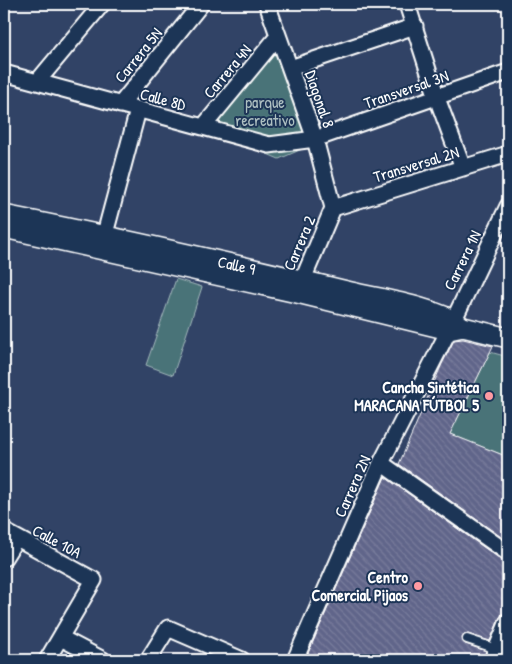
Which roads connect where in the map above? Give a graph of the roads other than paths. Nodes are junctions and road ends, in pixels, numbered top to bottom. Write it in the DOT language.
graph roads {
  1 [pos="201,4"];
  2 [pos="267,4"];
  3 [pos="407,4"];
  4 [pos="96,6"];
  5 [pos="415,26"];
  6 [pos="278,36"];
  7 [pos="290,68"];
  8 [pos="508,72"];
  9 [pos="4,73"];
  10 [pos="37,82"];
  11 [pos="437,98"];
  12 [pos="120,105"];
  13 [pos="138,110"];
  14 [pos="203,127"];
  15 [pos="315,139"];
  16 [pos="508,154"];
  17 [pos="463,168"];
  18 [pos="508,206"];
  19 [pos="333,208"];
  20 [pos="4,215"];
  21 [pos="4,228"];
  22 [pos="103,242"];
  23 [pos="300,287"];
  24 [pos="455,326"];
  25 [pos="508,338"];
  26 [pos="381,463"];
  27 [pos="10,535"];
  28 [pos="508,553"];
  29 [pos="4,558"];
  30 [pos="508,621"];
  31 [pos="61,638"];
  32 [pos="467,639"];
  33 [pos="494,655"];
  34 [pos="47,660"];
  35 [pos="103,660"];
  36 [pos="148,660"];
  37 [pos="242,660"];
  38 [pos="295,660"];
  1 -- 12 [label="street, Carrera 5N"];
  2 -- 6 [label="street, Diagonal 8"];
  3 -- 5 [label="street"];
  4 -- 10 [label="street"];
  5 -- 7 [label="street"];
  5 -- 11 [label="street"];
  6 -- 7 [label="street, Diagonal 8"];
  6 -- 14 [label="street, Carrera 4N"];
  7 -- 15 [label="street, Diagonal 8"];
  8 -- 11 [label="street, Transversal 3N"];
  9 -- 10 [label="street, Calle 8D"];
  10 -- 12 [label="street, Calle 8D"];
  11 -- 15 [label="street, Transversal 3N"];
  11 -- 17 [label="street"];
  12 -- 13 [label="street, Calle 8D"];
  13 -- 14 [label="street, Calle 8D"];
  13 -- 22 [label="street"];
  14 -- 15 [label="street, Calle 8D"];
  15 -- 19 [label="street, Diagonal 8"];
  16 -- 17 [label="street, Transversal 2N"];
  17 -- 19 [label="street, Transversal 2N"];
  18 -- 24 [label="street, Carrera 1N"];
  19 -- 23 [label="street, Carrera 2"];
  20 -- 22 [label="street, Calle 9"];
  21 -- 22 [label="street, Calle 9"];
  22 -- 23 [label="street, Calle 9"];
  23 -- 24 [label="street, Calle 9"];
  24 -- 25 [label="street, Calle 9"];
  24 -- 26 [label="street, Carrera 2N"];
  26 -- 28 [label="street"];
  26 -- 38 [label="street, Carrera 2N"];
  27 -- 29 [label="street"];
  27 -- 31 [label="street, Calle 10A"];
  30 -- 33 [label="street"];
  31 -- 34 [label="street"];
  31 -- 35 [label="street"];
  32 -- 33 [label="lane"];
  36 -- 37 [label="street"];
}
